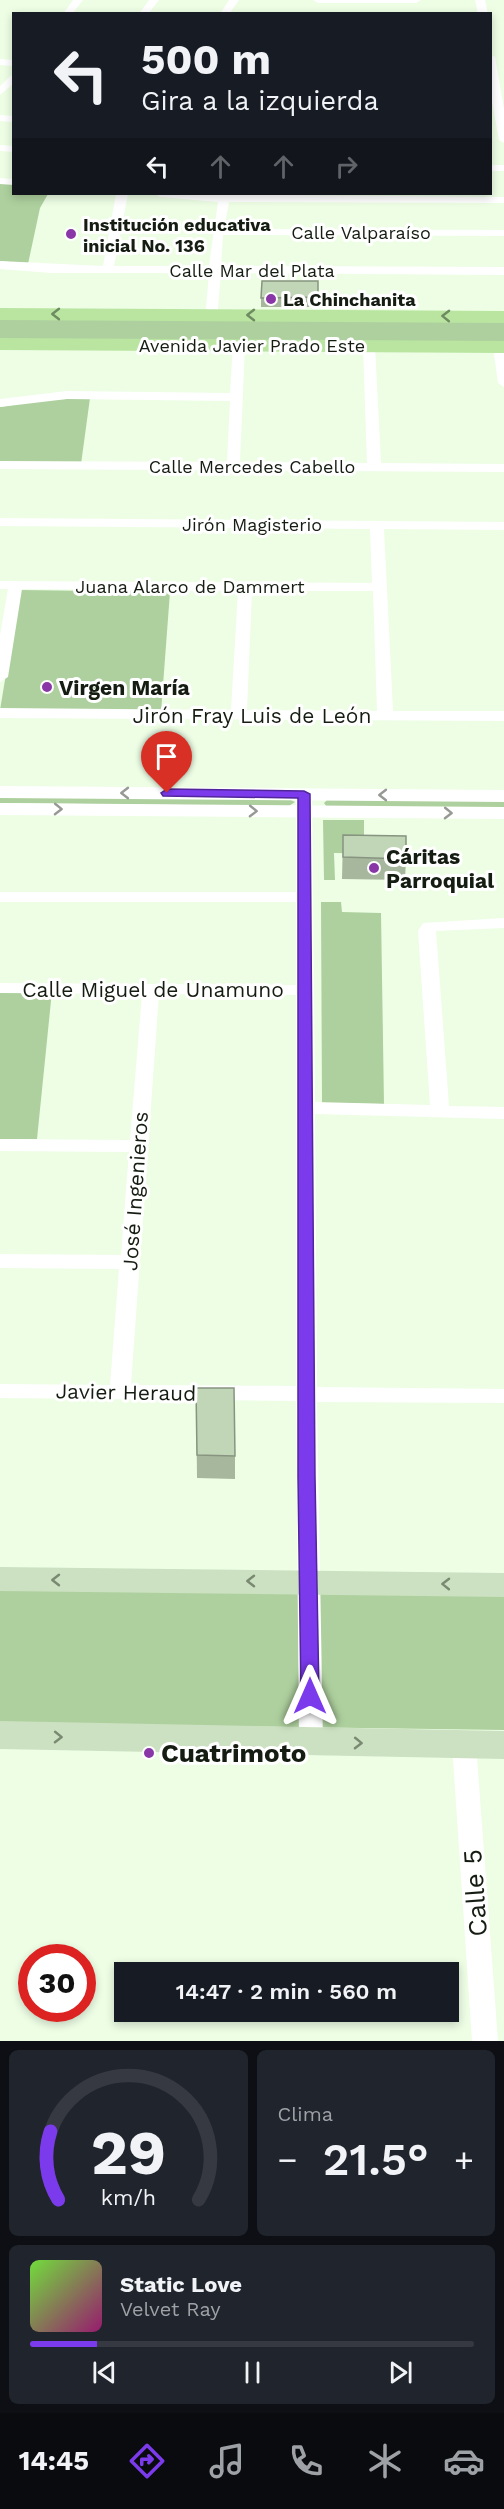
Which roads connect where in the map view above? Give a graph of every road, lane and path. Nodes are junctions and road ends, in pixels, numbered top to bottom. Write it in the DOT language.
graph roads {
  1 [pos="78,0"];
  2 [pos="154,0"];
  3 [pos="318,0"];
  4 [pos="416,0"];
  5 [pos="406,5"];
  6 [pos="69,12"];
  7 [pos="145,12"];
  8 [pos="492,65"];
  9 [pos="496,82"];
  10 [pos="495,110"];
  11 [pos="504,139"];
  12 [pos="122,195"];
  13 [pos="192,195"];
  14 [pos="224,196"];
  15 [pos="504,200"];
  16 [pos="218,232"];
  17 [pos="504,233"];
  18 [pos="0,265"];
  19 [pos="108,269"];
  20 [pos="215,269"];
  21 [pos="504,271"];
  22 [pos="0,313"];
  23 [pos="214,314"];
  24 [pos="504,317"];
  25 [pos="0,344"];
  26 [pos="46,344"];
  27 [pos="239,345"];
  28 [pos="369,346"];
  29 [pos="502,347"];
  30 [pos="0,351"];
  31 [pos="504,383"];
  32 [pos="236,397"];
  33 [pos="0,403"];
  34 [pos="0,465"];
  35 [pos="233,466"];
  36 [pos="374,467"];
  37 [pos="504,468"];
  38 [pos="0,522"];
  39 [pos="377,525"];
  40 [pos="504,526"];
  41 [pos="0,585"];
  42 [pos="16,585"];
  43 [pos="245,586"];
  44 [pos="379,587"];
  45 [pos="0,676"];
  46 [pos="0,713"];
  47 [pos="239,714"];
  48 [pos="385,716"];
  49 [pos="504,716"];
  50 [pos="0,792"];
  51 [pos="504,796"];
  52 [pos="304,803"];
  53 [pos="0,809"];
  54 [pos="504,813"];
  55 [pos="0,897"];
  56 [pos="305,897"];
  57 [pos="504,923"];
  58 [pos="0,988"];
  59 [pos="151,989"];
  60 [pos="306,990"];
  61 [pos="306,1108"];
  62 [pos="440,1112"];
  63 [pos="504,1113"];
  64 [pos="0,1145"];
  65 [pos="139,1146"];
  66 [pos="0,1261"];
  67 [pos="130,1262"];
  68 [pos="0,1391"];
  69 [pos="120,1392"];
  70 [pos="308,1394"];
  71 [pos="504,1396"];
  72 [pos="0,1579"];
  73 [pos="309,1582"];
  74 [pos="504,1585"];
  75 [pos="0,1735"];
  76 [pos="311,1742"];
  77 [pos="464,1744"];
  78 [pos="504,1745"];
  79 [pos="485,2041"];
  1 -- 6 [label="street"];
  2 -- 7 [label="street"];
  3 -- 5 [label="street"];
  4 -- 5 [label="street"];
  8 -- 9 [label="street"];
  9 -- 10 [label="street"];
  10 -- 11 [label="street"];
  12 -- 19 [label="street"];
  13 -- 14 [label="street"];
  14 -- 15 [label="street"];
  14 -- 16 [label="street"];
  16 -- 17 [label="street, Calle Valparaíso"];
  16 -- 20 [label="street"];
  18 -- 19 [label="street, Calle Mar del Plata"];
  19 -- 20 [label="street, Calle Mar del Plata"];
  20 -- 21 [label="street, Calle Mar del Plata"];
  20 -- 23 [label="street"];
  23 -- 22 [label="main road, Avenida Javier Prado Este, one-way"];
  24 -- 23 [label="main road, Avenida Javier Prado Este, one-way"];
  25 -- 26 [label="main road, Avenida Javier Prado Este"];
  26 -- 27 [label="main road, Avenida Javier Prado Este"];
  26 -- 30 [label="main road"];
  27 -- 28 [label="main road, Avenida Javier Prado Este"];
  27 -- 32 [label="street"];
  28 -- 29 [label="main road, Avenida Javier Prado Este"];
  28 -- 36 [label="street"];
  29 -- 31 [label="street"];
  32 -- 33 [label="street"];
  32 -- 35 [label="street"];
  34 -- 35 [label="street, Calle Mercedes Cabello"];
  35 -- 36 [label="street, Calle Mercedes Cabello"];
  36 -- 37 [label="street, Calle Mercedes Cabello"];
  38 -- 39 [label="street, Jirón Magisterio"];
  39 -- 40 [label="street, Jirón Magisterio"];
  39 -- 44 [label="street"];
  41 -- 42 [label="street, Juana Alarco de Dammert"];
  42 -- 43 [label="street, Juana Alarco de Dammert"];
  42 -- 45 [label="street"];
  43 -- 44 [label="street, Juana Alarco de Dammert"];
  43 -- 47 [label="street"];
  44 -- 48 [label="street"];
  46 -- 47 [label="street, Jirón Fray Luis de León"];
  47 -- 48 [label="street, Jirón Fray Luis de León"];
  48 -- 49 [label="street, Jirón Fray Luis de León"];
  52 -- 50 [label="street, one-way"];
  51 -- 52 [label="street, one-way"];
  53 -- 52 [label="street, one-way"];
  52 -- 54 [label="street, one-way"];
  52 -- 56 [label="street"];
  55 -- 56 [label="street"];
  56 -- 60 [label="street"];
  57 -- 62 [label="street"];
  58 -- 59 [label="street, Calle Miguel de Unamuno"];
  59 -- 60 [label="street, Calle Miguel de Unamuno"];
  59 -- 65 [label="street, José Ingenieros"];
  60 -- 61 [label="street"];
  61 -- 62 [label="street"];
  61 -- 70 [label="street"];
  62 -- 63 [label="street"];
  64 -- 65 [label="street"];
  65 -- 67 [label="street, José Ingenieros"];
  66 -- 67 [label="street"];
  67 -- 69 [label="street, José Ingenieros"];
  68 -- 69 [label="street, Javier Heraud"];
  69 -- 70 [label="street, Javier Heraud"];
  70 -- 71 [label="street, Javier Heraud"];
  70 -- 73 [label="street"];
  73 -- 72 [label="main road, one-way"];
  74 -- 73 [label="main road, one-way"];
  73 -- 76 [label="street"];
  75 -- 76 [label="main road, one-way"];
  76 -- 77 [label="main road, one-way"];
  77 -- 78 [label="main road"];
  77 -- 79 [label="street, Calle 5"];
}
